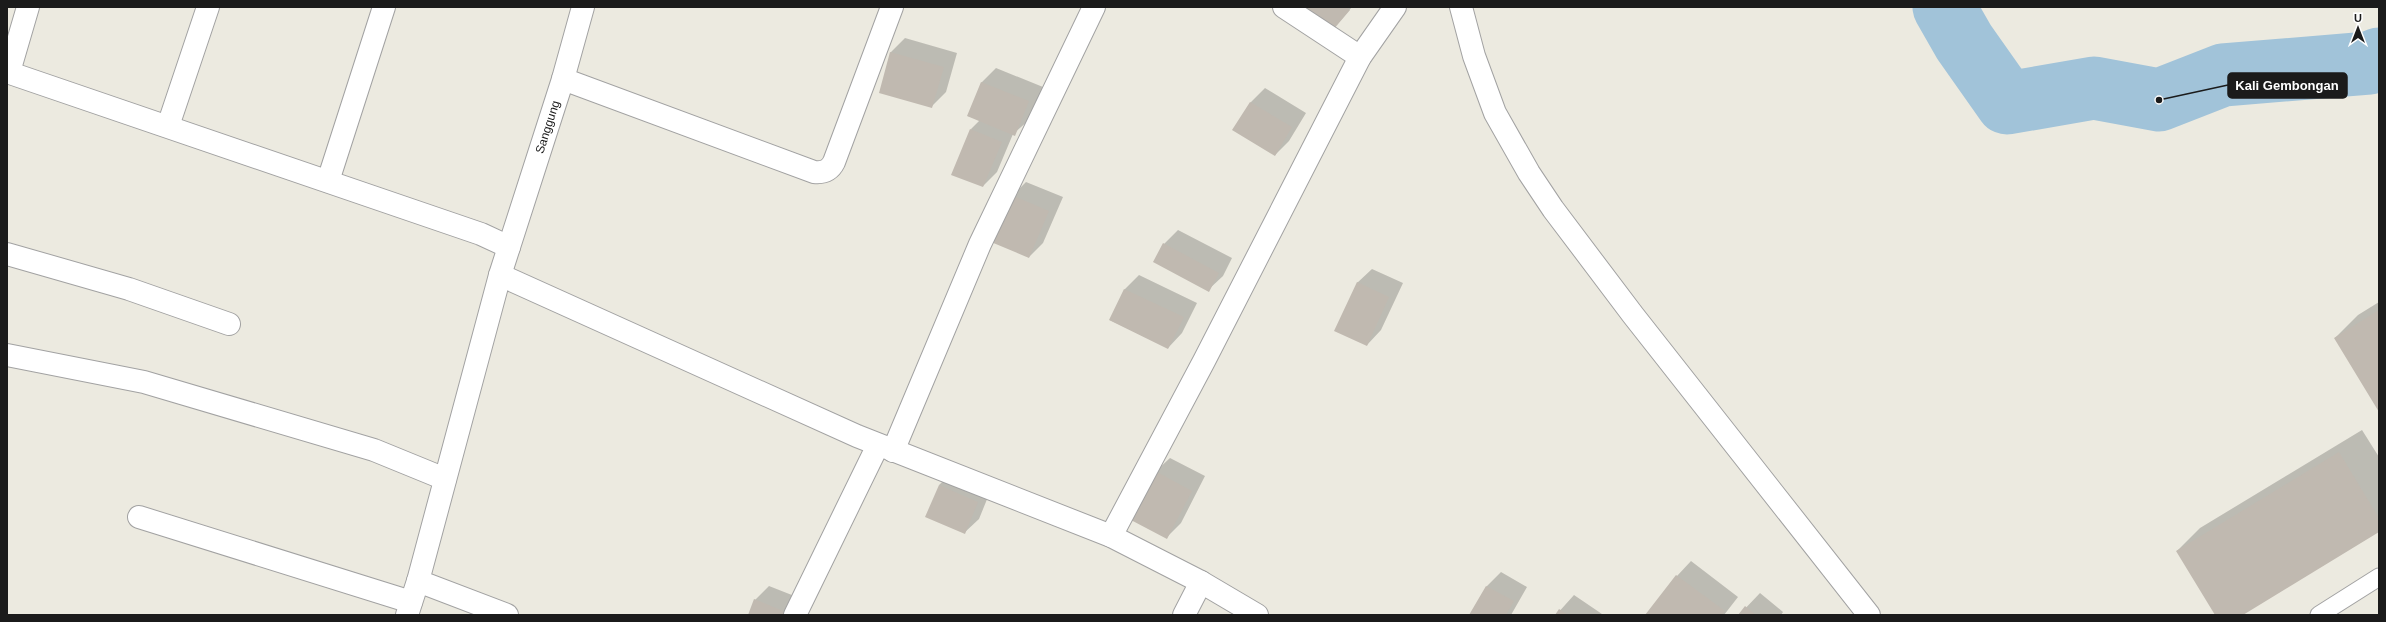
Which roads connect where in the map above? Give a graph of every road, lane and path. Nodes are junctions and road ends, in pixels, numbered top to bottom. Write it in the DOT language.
graph roads {
  1 [pos="28,7"];
  2 [pos="208,7"];
  3 [pos="384,7"];
  4 [pos="583,7"];
  5 [pos="892,7"];
  6 [pos="1094,7"];
  7 [pos="1284,7"];
  8 [pos="1395,7"];
  9 [pos="1461,7"];
  10 [pos="1360,57"];
  11 [pos="8,72"];
  12 [pos="563,79"];
  13 [pos="168,126"];
  14 [pos="328,181"];
  15 [pos="509,247"];
  16 [pos="7,254"];
  17 [pos="500,275"];
  18 [pos="229,324"];
  19 [pos="7,355"];
  20 [pos="886,448"];
  21 [pos="445,479"];
  22 [pos="139,517"];
  23 [pos="1111,536"];
  24 [pos="2379,577"];
  25 [pos="418,581"];
  26 [pos="1201,582"];
  27 [pos="409,608"];
  28 [pos="507,615"];
  29 [pos="795,615"];
  30 [pos="1184,615"];
  31 [pos="1257,615"];
  32 [pos="1869,615"];
  33 [pos="2319,615"];
  1 -- 11 [label="street"];
  2 -- 13 [label="street"];
  3 -- 14 [label="street"];
  4 -- 12 [label="street, Sanggung"];
  5 -- 12 [label="street"];
  6 -- 20 [label="street"];
  7 -- 10 [label="street"];
  8 -- 10 [label="street"];
  9 -- 32 [label="street"];
  10 -- 23 [label="street"];
  11 -- 13 [label="street"];
  12 -- 15 [label="street, Sanggung"];
  13 -- 14 [label="street"];
  14 -- 15 [label="street"];
  15 -- 17 [label="street, Sanggung"];
  16 -- 18 [label="street"];
  17 -- 20 [label="street"];
  17 -- 21 [label="street, Sanggung"];
  19 -- 21 [label="street"];
  20 -- 23 [label="street"];
  20 -- 29 [label="street"];
  21 -- 25 [label="street, Sanggung"];
  22 -- 27 [label="street"];
  23 -- 26 [label="street"];
  24 -- 33 [label="lane"];
  25 -- 27 [label="street, Sanggung"];
  25 -- 28 [label="street"];
  26 -- 30 [label="street"];
  26 -- 31 [label="street"];
}
